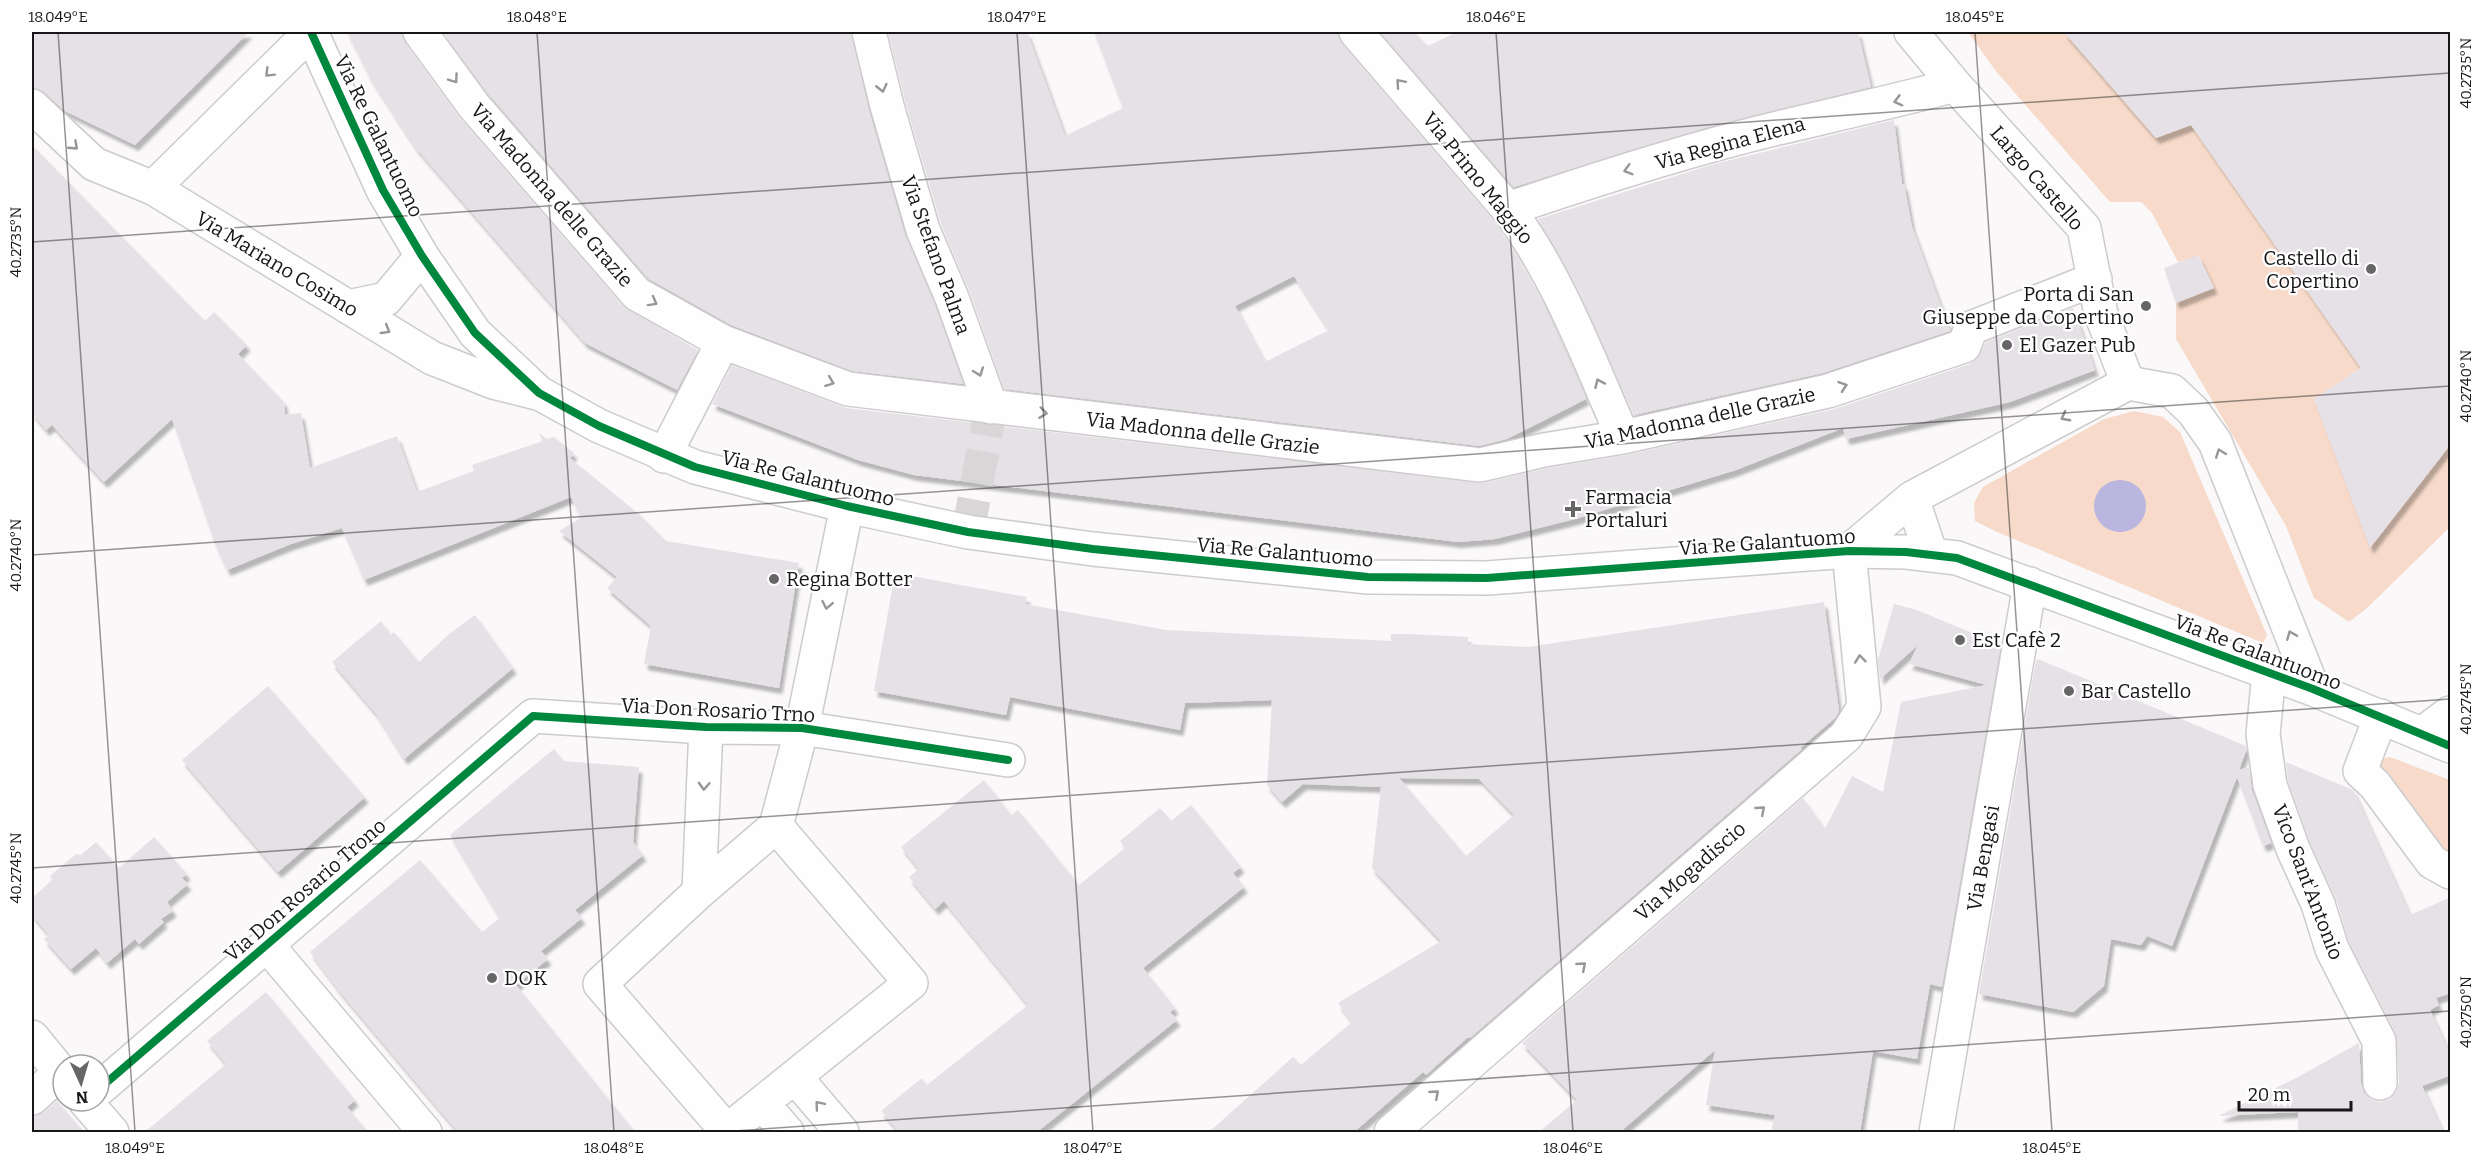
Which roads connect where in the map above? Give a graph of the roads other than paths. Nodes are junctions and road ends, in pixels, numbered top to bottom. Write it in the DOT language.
graph roads {
  1 [pos="311,32"];
  2 [pos="420,32"];
  3 [pos="869,32"];
  4 [pos="1356,32"];
  5 [pos="1911,32"];
  6 [pos="1954,85"];
  7 [pos="32,106"];
  8 [pos="153,188"];
  9 [pos="1508,209"];
  10 [pos="422,256"];
  11 [pos="2095,279"];
  12 [pos="348,307"];
  13 [pos="723,342"];
  14 [pos="2128,383"];
  15 [pos="539,393"];
  16 [pos="992,407"];
  17 [pos="1623,437"];
  18 [pos="664,456"];
  19 [pos="1912,498"];
  20 [pos="847,506"];
  21 [pos="1849,551"];
  22 [pos="1931,555"];
  23 [pos="2030,584"];
  24 [pos="2269,673"];
  25 [pos="2313,689"];
  26 [pos="2451,713"];
  27 [pos="532,716"];
  28 [pos="2381,716"];
  29 [pos="706,728"];
  30 [pos="802,728"];
  31 [pos="2437,740"];
  32 [pos="1008,760"];
  33 [pos="776,826"];
  34 [pos="2451,872"];
  35 [pos="699,892"];
  36 [pos="267,945"];
  37 [pos="32,1037"];
  38 [pos="51,1060"];
  39 [pos="795,1077"];
  40 [pos="111,1079"];
  41 [pos="51,1082"];
  42 [pos="2380,1083"];
  43 [pos="32,1098"];
  44 [pos="763,1104"];
  45 [pos="95,1113"];
  46 [pos="111,1132"];
  47 [pos="425,1132"];
  48 [pos="787,1132"];
  49 [pos="842,1132"];
  50 [pos="1391,1132"];
  51 [pos="1936,1132"];
  1 -- 8 [label="street, one-way"];
  1 -- 10 [label="street, Via Re Galantuomo"];
  2 -- 13 [label="street, Via Madonna delle Grazie, one-way"];
  3 -- 16 [label="street, Via Stefano Palma, one-way"];
  9 -- 4 [label="street, Via Primo Maggio, one-way"];
  5 -- 6 [label="street, Largo Castello"];
  6 -- 9 [label="street, Via Regina Elena, one-way"];
  6 -- 11 [label="street, Largo Castello"];
  7 -- 8 [label="street, Via Mariano Cosimo, one-way"];
  8 -- 12 [label="street, Via Mariano Cosimo"];
  17 -- 9 [label="street, Via Primo Maggio, one-way"];
  10 -- 12 [label="street"];
  10 -- 15 [label="street, Via Re Galantuomo"];
  11 -- 14 [label="street, Largo Castello"];
  17 -- 11 [label="street, Via Madonna delle Grazie, one-way"];
  12 -- 15 [label="street, Via Mariano Cosimo, one-way"];
  13 -- 16 [label="street, Via Madonna delle Grazie, one-way"];
  13 -- 18 [label="street"];
  14 -- 19 [label="street, one-way"];
  25 -- 14 [label="street, one-way"];
  15 -- 18 [label="street, Via Re Galantuomo"];
  16 -- 17 [label="street, Via Madonna delle Grazie, one-way"];
  18 -- 20 [label="street, Via Re Galantuomo"];
  19 -- 21 [label="street"];
  19 -- 22 [label="street"];
  20 -- 21 [label="street, Via Re Galantuomo"];
  20 -- 30 [label="street, one-way"];
  21 -- 22 [label="street, Via Re Galantuomo"];
  50 -- 21 [label="street, Via Mogadiscio, one-way"];
  22 -- 23 [label="street, Via Re Galantuomo"];
  23 -- 24 [label="street, Via Re Galantuomo"];
  23 -- 51 [label="street, Via Bengasi"];
  24 -- 25 [label="street, Via Re Galantuomo"];
  24 -- 42 [label="street, Vico Sant'Antonio"];
  25 -- 28 [label="street, Via Re Galantuomo"];
  26 -- 31 [label="street"];
  27 -- 29 [label="street, Via Don Rosario Trno"];
  27 -- 36 [label="street, Via Don Rosario Trono"];
  28 -- 31 [label="street, Via Re Galantuomo"];
  28 -- 34 [label="street"];
  29 -- 30 [label="street, Via Don Rosario Trno"];
  29 -- 35 [label="street, one-way"];
  30 -- 32 [label="street, Via Don Rosario Trno"];
  30 -- 33 [label="street"];
  33 -- 35 [label="street"];
  33 -- 39 [label="street"];
  35 -- 44 [label="street"];
  36 -- 40 [label="street, Via Don Rosario Trono"];
  36 -- 47 [label="street"];
  37 -- 38 [label="street"];
  39 -- 44 [label="street"];
  49 -- 39 [label="street, one-way"];
  41 -- 43 [label="street"];
  44 -- 48 [label="street"];
  45 -- 46 [label="street"];
}
